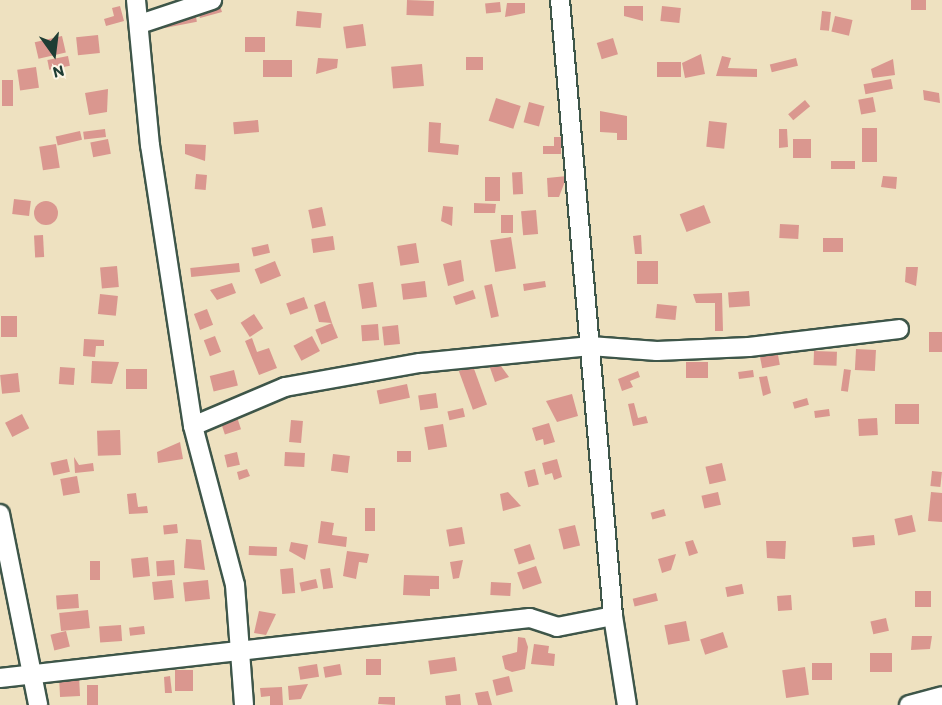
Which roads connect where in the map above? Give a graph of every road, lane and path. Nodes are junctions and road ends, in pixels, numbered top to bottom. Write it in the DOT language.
graph roads {
  1 [pos="136,0"];
  2 [pos="212,0"];
  3 [pos="560,0"];
  4 [pos="140,24"];
  5 [pos="899,329"];
  6 [pos="590,345"];
  7 [pos="193,426"];
  8 [pos="0,514"];
  9 [pos="613,616"];
  10 [pos="236,654"];
  11 [pos="34,676"];
  12 [pos="0,678"];
  13 [pos="942,696"];
  14 [pos="38,705"];
  15 [pos="244,705"];
  16 [pos="627,705"];
  17 [pos="909,705"];
  1 -- 4 [label="street"];
  2 -- 4 [label="street"];
  3 -- 6 [label="street"];
  4 -- 7 [label="street"];
  5 -- 6 [label="street"];
  6 -- 7 [label="street"];
  6 -- 9 [label="street"];
  7 -- 10 [label="street"];
  8 -- 11 [label="street"];
  9 -- 10 [label="street"];
  9 -- 16 [label="street"];
  10 -- 11 [label="street"];
  10 -- 15 [label="street"];
  11 -- 12 [label="street"];
  11 -- 14 [label="street"];
  13 -- 17 [label="street"];
}
